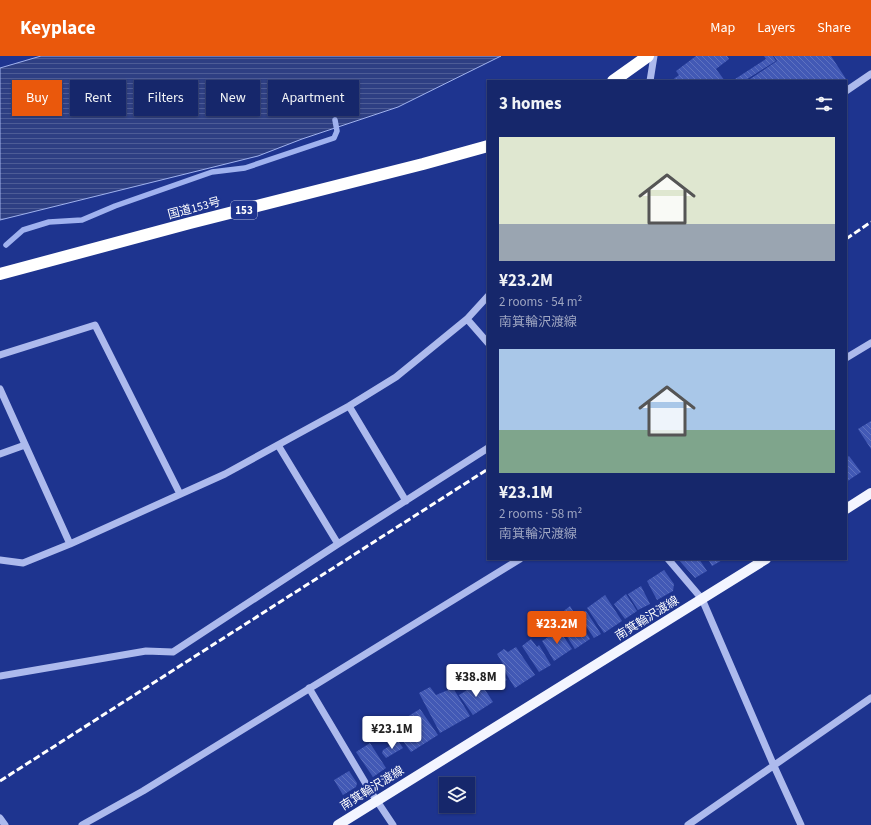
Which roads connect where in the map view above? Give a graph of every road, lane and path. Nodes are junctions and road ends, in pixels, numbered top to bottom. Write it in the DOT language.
graph roads {
  1 [pos="648,56"];
  2 [pos="654,56"];
  3 [pos="871,74"];
  4 [pos="615,80"];
  5 [pos="650,80"];
  6 [pos="847,89"];
  7 [pos="487,146"];
  8 [pos="0,274"];
  9 [pos="487,297"];
  10 [pos="467,319"];
  11 [pos="487,342"];
  12 [pos="871,343"];
  13 [pos="0,355"];
  14 [pos="847,357"];
  15 [pos="0,389"];
  16 [pos="349,406"];
  17 [pos="25,445"];
  18 [pos="278,445"];
  19 [pos="487,449"];
  20 [pos="0,454"];
  21 [pos="871,493"];
  22 [pos="180,494"];
  23 [pos="406,501"];
  24 [pos="847,508"];
  25 [pos="70,544"];
  26 [pos="338,544"];
  27 [pos="0,560"];
  28 [pos="518,560"];
  29 [pos="669,560"];
  30 [pos="764,560"];
  31 [pos="702,600"];
  32 [pos="0,676"];
  33 [pos="309,688"];
  34 [pos="871,698"];
  35 [pos="774,766"];
  36 [pos="376,800"];
  37 [pos="0,818"];
  38 [pos="5,825"];
  39 [pos="82,825"];
  40 [pos="338,825"];
  41 [pos="393,825"];
  42 [pos="688,825"];
  43 [pos="801,825"];
  1 -- 4 [label="highway"];
  2 -- 5 [label="street"];
  3 -- 6 [label="street"];
  7 -- 8 [label="highway, 国道153号 / 153"];
  9 -- 10 [label="street"];
  10 -- 11 [label="street"];
  10 -- 16 [label="street"];
  12 -- 14 [label="street"];
  13 -- 22 [label="street"];
  15 -- 17 [label="street"];
  16 -- 18 [label="street"];
  16 -- 23 [label="street"];
  17 -- 20 [label="street"];
  17 -- 25 [label="street"];
  18 -- 22 [label="street"];
  18 -- 26 [label="street"];
  19 -- 23 [label="street"];
  21 -- 24 [label="main road"];
  22 -- 25 [label="street"];
  23 -- 26 [label="street"];
  25 -- 27 [label="street"];
  26 -- 32 [label="street"];
  28 -- 33 [label="street"];
  29 -- 31 [label="street"];
  30 -- 31 [label="main road, 南箕輪沢渡線"];
  31 -- 35 [label="street"];
  31 -- 36 [label="main road, 南箕輪沢渡線"];
  33 -- 36 [label="street"];
  33 -- 39 [label="street"];
  34 -- 35 [label="street"];
  35 -- 42 [label="street"];
  35 -- 43 [label="street"];
  36 -- 40 [label="main road, 南箕輪沢渡線"];
  36 -- 41 [label="street"];
  37 -- 38 [label="street"];
}
